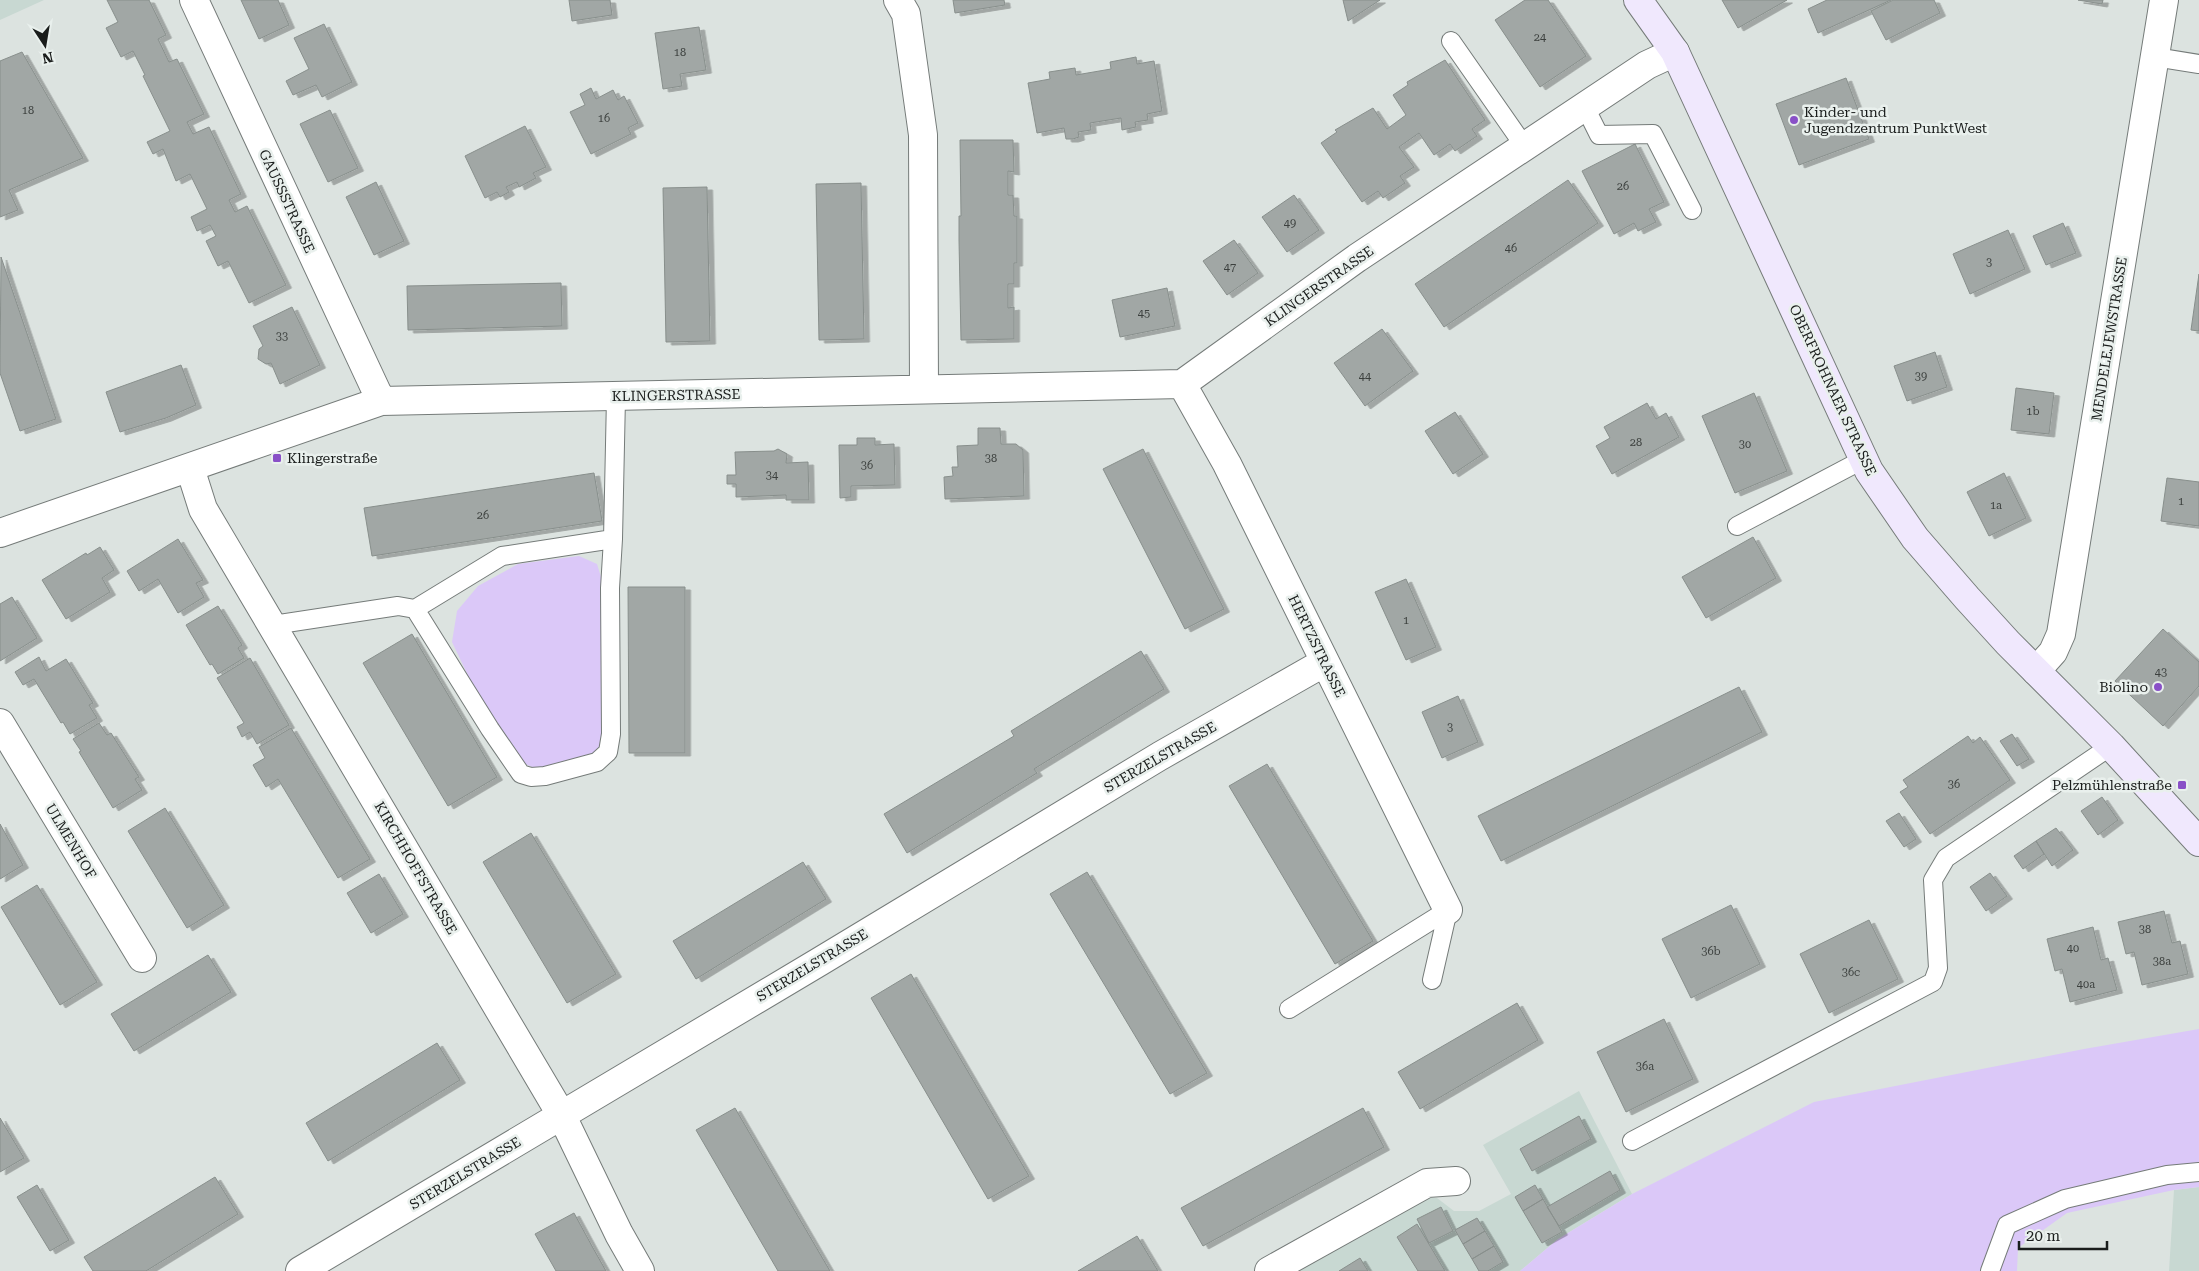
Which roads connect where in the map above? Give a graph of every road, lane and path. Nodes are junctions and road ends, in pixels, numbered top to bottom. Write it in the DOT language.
graph roads {
  1 [pos="194,0"];
  2 [pos="898,0"];
  3 [pos="1638,0"];
  4 [pos="2164,0"];
  5 [pos="1451,41"];
  6 [pos="1675,52"];
  7 [pos="2155,57"];
  8 [pos="2199,64"];
  9 [pos="1585,107"];
  10 [pos="1525,146"];
  11 [pos="1692,210"];
  12 [pos="1182,384"];
  13 [pos="924,388"];
  14 [pos="616,396"];
  15 [pos="381,401"];
  16 [pos="1864,459"];
  17 [pos="190,468"];
  18 [pos="1737,526"];
  19 [pos="0,533"];
  20 [pos="613,539"];
  21 [pos="415,609"];
  22 [pos="273,625"];
  23 [pos="1326,662"];
  24 [pos="2036,671"];
  25 [pos="0,723"];
  26 [pos="2111,746"];
  27 [pos="2199,842"];
  28 [pos="1448,910"];
  29 [pos="142,958"];
  30 [pos="1432,980"];
  31 [pos="1290,1009"];
  32 [pos="562,1116"];
  33 [pos="1632,1141"];
  34 [pos="2199,1172"];
  35 [pos="1456,1181"];
  36 [pos="300,1271"];
  37 [pos="640,1271"];
  38 [pos="1270,1271"];
  39 [pos="1990,1271"];
  1 -- 15 [label="street, GAUSSSTRASSE"];
  2 -- 13 [label="street"];
  3 -- 6 [label="main road, OBERFROHNAER STRASSE"];
  4 -- 7 [label="street, MENDELEJEWSTRASSE"];
  5 -- 10 [label="lane"];
  6 -- 9 [label="street, KLINGERSTRASSE"];
  6 -- 16 [label="main road, OBERFROHNAER STRASSE"];
  7 -- 8 [label="lane"];
  7 -- 24 [label="street, MENDELEJEWSTRASSE"];
  9 -- 10 [label="street, KLINGERSTRASSE"];
  9 -- 11 [label="lane"];
  10 -- 12 [label="street, KLINGERSTRASSE"];
  12 -- 13 [label="street, KLINGERSTRASSE"];
  12 -- 23 [label="street, HERTZSTRASSE"];
  13 -- 14 [label="street, KLINGERSTRASSE"];
  14 -- 15 [label="street, KLINGERSTRASSE"];
  14 -- 20 [label="lane"];
  15 -- 17 [label="street, KLINGERSTRASSE"];
  16 -- 18 [label="lane"];
  16 -- 24 [label="main road, OBERFROHNAER STRASSE"];
  17 -- 19 [label="street, KLINGERSTRASSE"];
  17 -- 22 [label="street, KIRCHHOFFSTRASSE"];
  20 -- 21 [label="lane"];
  20 -- 21 [label="lane"];
  21 -- 22 [label="lane"];
  22 -- 32 [label="street, KIRCHHOFFSTRASSE"];
  23 -- 28 [label="street, HERTZSTRASSE"];
  23 -- 32 [label="street, STERZELSTRASSE"];
  24 -- 26 [label="main road, OBERFROHNAER STRASSE"];
  25 -- 29 [label="street, ULMENHOF"];
  26 -- 27 [label="main road, OBERFROHNAER STRASSE"];
  26 -- 33 [label="lane"];
  28 -- 30 [label="lane"];
  28 -- 31 [label="lane"];
  32 -- 36 [label="street, STERZELSTRASSE"];
  32 -- 37 [label="street, KIRCHHOFFSTRASSE"];
  34 -- 39 [label="lane"];
  35 -- 38 [label="street"];
}
